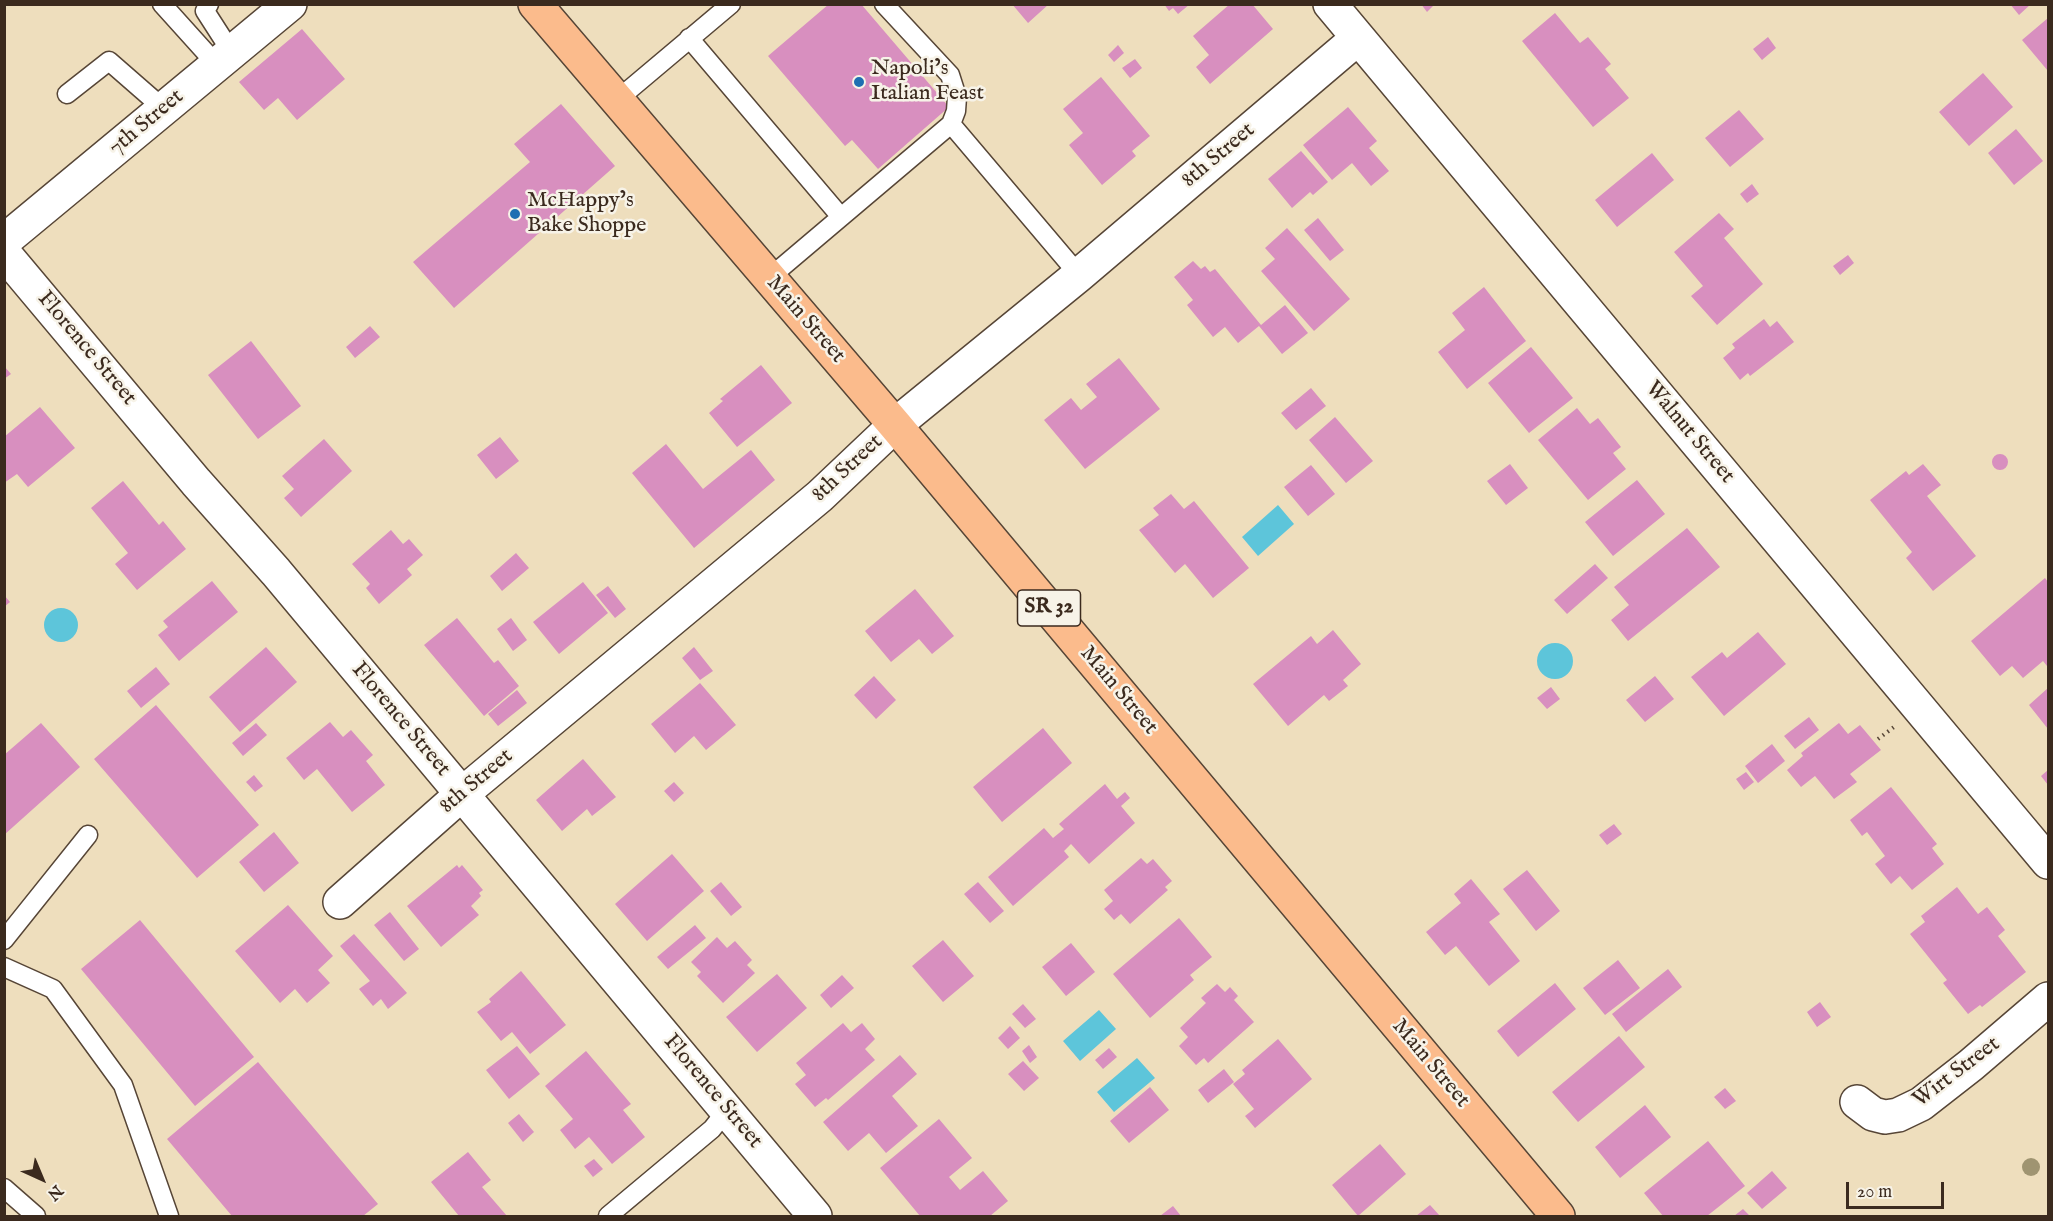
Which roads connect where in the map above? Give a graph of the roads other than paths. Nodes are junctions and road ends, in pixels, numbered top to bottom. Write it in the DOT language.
graph roads {
  1 [pos="162,4"];
  2 [pos="209,4"];
  3 [pos="290,4"];
  4 [pos="535,4"];
  5 [pos="731,4"];
  6 [pos="884,4"];
  7 [pos="1330,4"];
  8 [pos="689,38"];
  9 [pos="1358,38"];
  10 [pos="225,59"];
  11 [pos="67,94"];
  12 [pos="617,100"];
  13 [pos="164,109"];
  14 [pos="951,124"];
  15 [pos="841,217"];
  16 [pos="4,241"];
  17 [pos="4,253"];
  18 [pos="1079,275"];
  19 [pos="769,278"];
  20 [pos="895,425"];
  21 [pos="462,794"];
  22 [pos="88,835"];
  23 [pos="2049,862"];
  24 [pos="340,902"];
  25 [pos="4,940"];
  26 [pos="4,967"];
  27 [pos="2049,999"];
  28 [pos="1857,1102"];
  29 [pos="728,1110"];
  30 [pos="4,1188"];
  31 [pos="36,1216"];
  32 [pos="169,1216"];
  33 [pos="608,1216"];
  34 [pos="815,1216"];
  35 [pos="1558,1216"];
  1 -- 10 [label="lane"];
  2 -- 10 [label="lane"];
  3 -- 10 [label="street, 7th Street"];
  4 -- 12 [label="main road, Main Street / SR 32"];
  5 -- 8 [label="lane"];
  6 -- 14 [label="lane"];
  7 -- 9 [label="street, Walnut Street"];
  8 -- 12 [label="lane"];
  8 -- 15 [label="lane"];
  9 -- 18 [label="street, 8th Street"];
  9 -- 23 [label="street, Walnut Street"];
  10 -- 13 [label="street, 7th Street"];
  11 -- 13 [label="lane"];
  12 -- 19 [label="main road, Main Street / SR 32"];
  13 -- 16 [label="street, 7th Street"];
  14 -- 15 [label="lane"];
  14 -- 18 [label="lane"];
  15 -- 19 [label="lane"];
  17 -- 21 [label="street, Florence Street"];
  18 -- 20 [label="street, 8th Street"];
  19 -- 20 [label="main road, Main Street / SR 32"];
  20 -- 21 [label="street, 8th Street"];
  20 -- 35 [label="main road, Main Street / SR 32"];
  21 -- 24 [label="street, 8th Street"];
  21 -- 29 [label="street, Florence Street"];
  22 -- 25 [label="lane"];
  26 -- 32 [label="lane"];
  27 -- 28 [label="street, Wirt Street"];
  29 -- 33 [label="lane"];
  29 -- 34 [label="street, Florence Street"];
  30 -- 31 [label="lane"];
}
